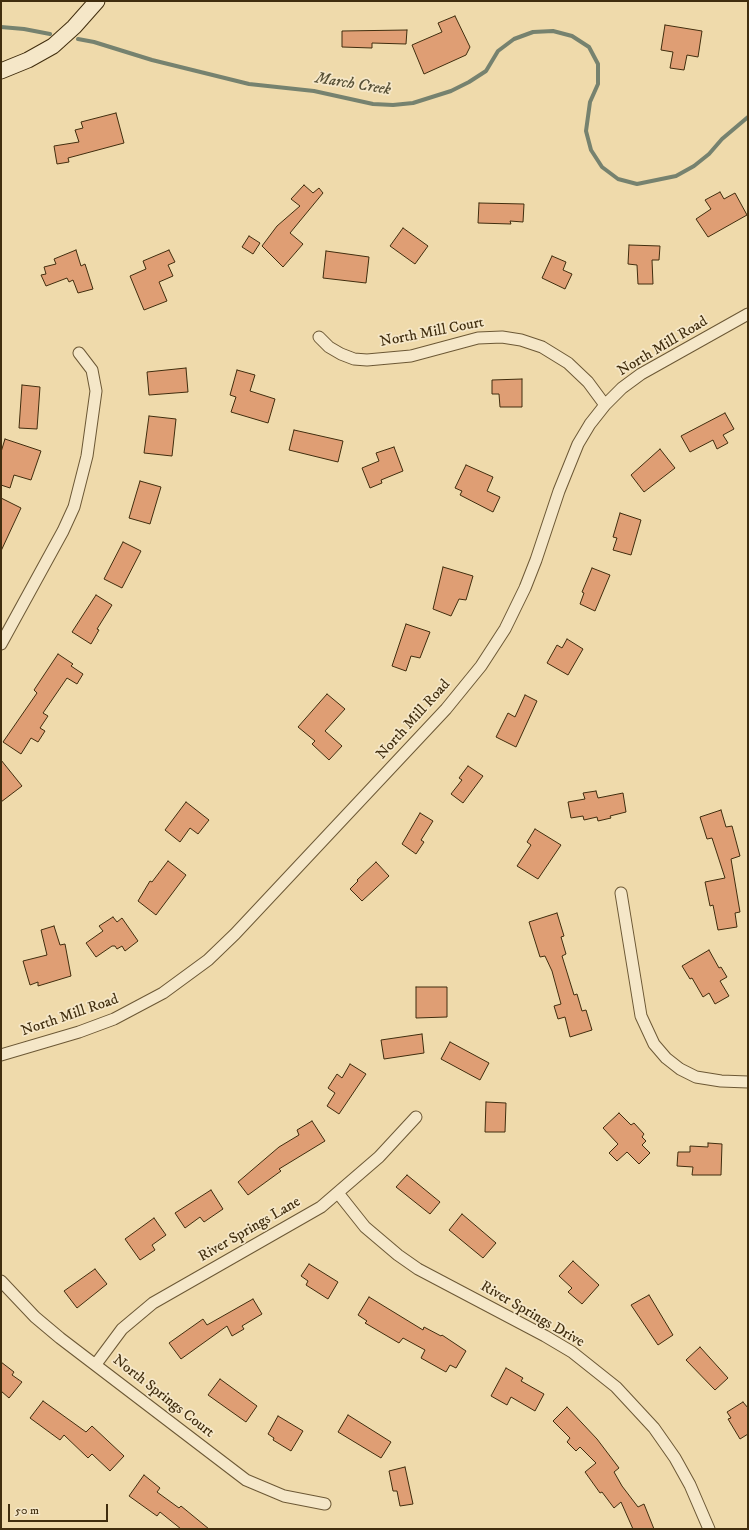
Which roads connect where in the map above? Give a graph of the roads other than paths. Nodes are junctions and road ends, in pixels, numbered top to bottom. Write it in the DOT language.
graph roads {
  1 [pos="97,1"];
  2 [pos="1,71"];
  3 [pos="748,314"];
  4 [pos="319,337"];
  5 [pos="78,353"];
  6 [pos="605,405"];
  7 [pos="1,644"];
  8 [pos="622,893"];
  9 [pos="1,1055"];
  10 [pos="748,1082"];
  11 [pos="416,1117"];
  12 [pos="338,1193"];
  13 [pos="1,1281"];
  14 [pos="96,1364"];
  15 [pos="325,1504"];
  16 [pos="709,1529"];
  1 -- 2 [label="street"];
  3 -- 6 [label="street, North Mill Road"];
  4 -- 6 [label="street, North Mill Court"];
  5 -- 7 [label="street"];
  6 -- 9 [label="street, North Mill Road"];
  8 -- 10 [label="street"];
  11 -- 12 [label="street, River Springs Lane"];
  12 -- 14 [label="street, River Springs Lane"];
  12 -- 16 [label="street, River Springs Drive"];
  13 -- 14 [label="street, North Springs Court"];
  14 -- 15 [label="street, North Springs Court"];
}
